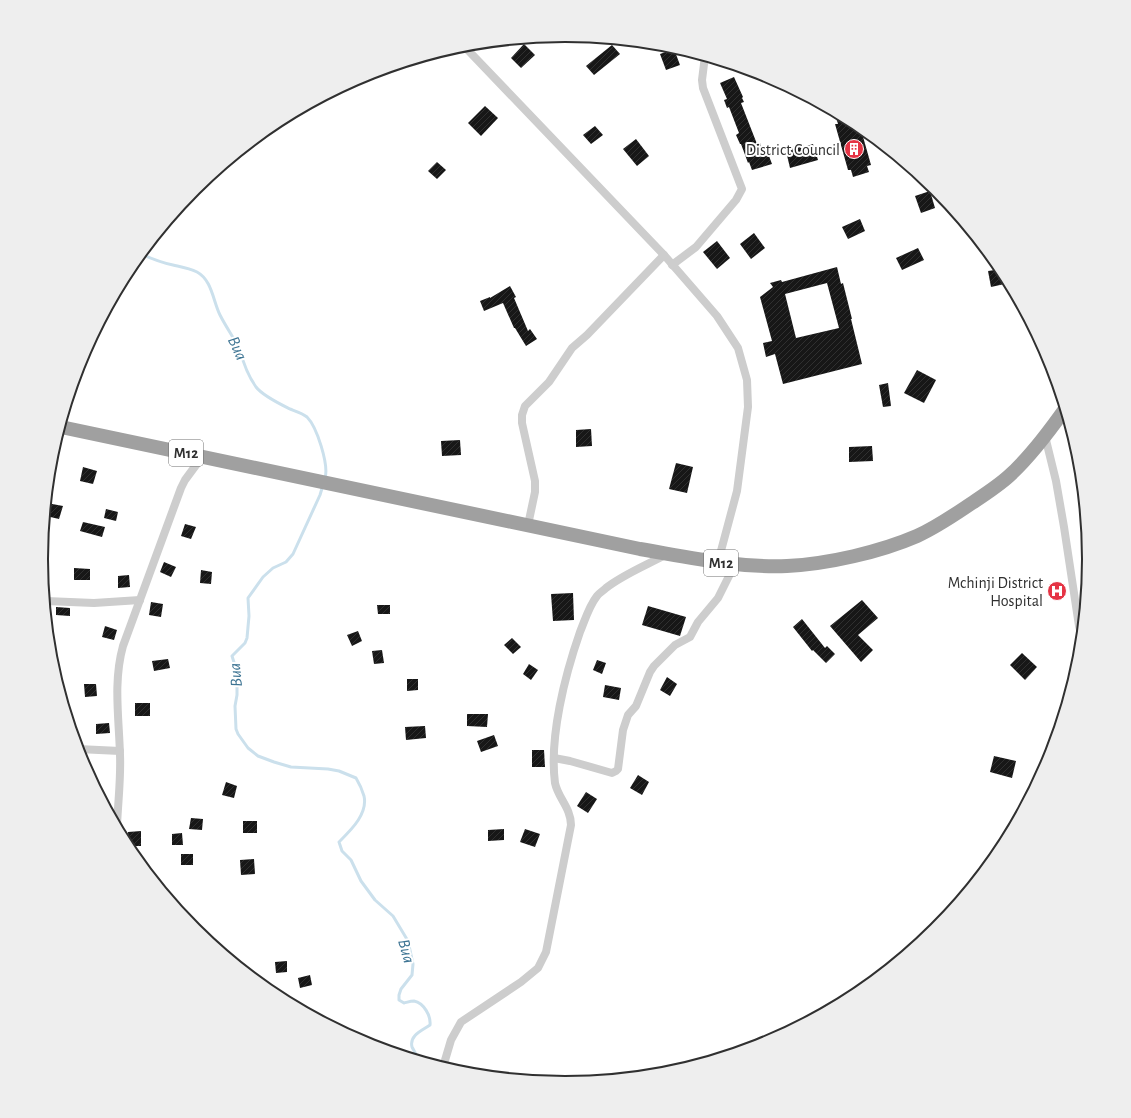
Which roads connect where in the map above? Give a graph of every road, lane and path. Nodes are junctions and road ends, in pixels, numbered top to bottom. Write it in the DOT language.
graph roads {
  1 [pos="469,51"];
  2 [pos="704,61"];
  3 [pos="664,255"];
  4 [pos="672,265"];
  5 [pos="1061,414"];
  6 [pos="65,428"];
  7 [pos="1045,436"];
  8 [pos="202,457"];
  9 [pos="528,525"];
  10 [pos="668,554"];
  11 [pos="718,562"];
  12 [pos="734,564"];
  13 [pos="140,600"];
  14 [pos="51,601"];
  15 [pos="1078,622"];
  16 [pos="85,749"];
  17 [pos="120,751"];
  18 [pos="554,758"];
  19 [pos="117,816"];
  20 [pos="445,1061"];
  1 -- 3 [label="street"];
  2 -- 4 [label="street"];
  3 -- 4 [label="street"];
  3 -- 9 [label="street"];
  4 -- 11 [label="street"];
  5 -- 7 [label="highway, M12"];
  6 -- 8 [label="highway, M12"];
  7 -- 12 [label="highway, M12"];
  7 -- 15 [label="street"];
  8 -- 9 [label="highway, M12"];
  8 -- 13 [label="street"];
  9 -- 10 [label="highway, M12"];
  10 -- 11 [label="highway, M12"];
  10 -- 18 [label="street"];
  11 -- 12 [label="highway, M12"];
  12 -- 18 [label="street"];
  13 -- 14 [label="street"];
  13 -- 17 [label="street"];
  16 -- 17 [label="street"];
  17 -- 19 [label="street"];
  18 -- 20 [label="street"];
}
